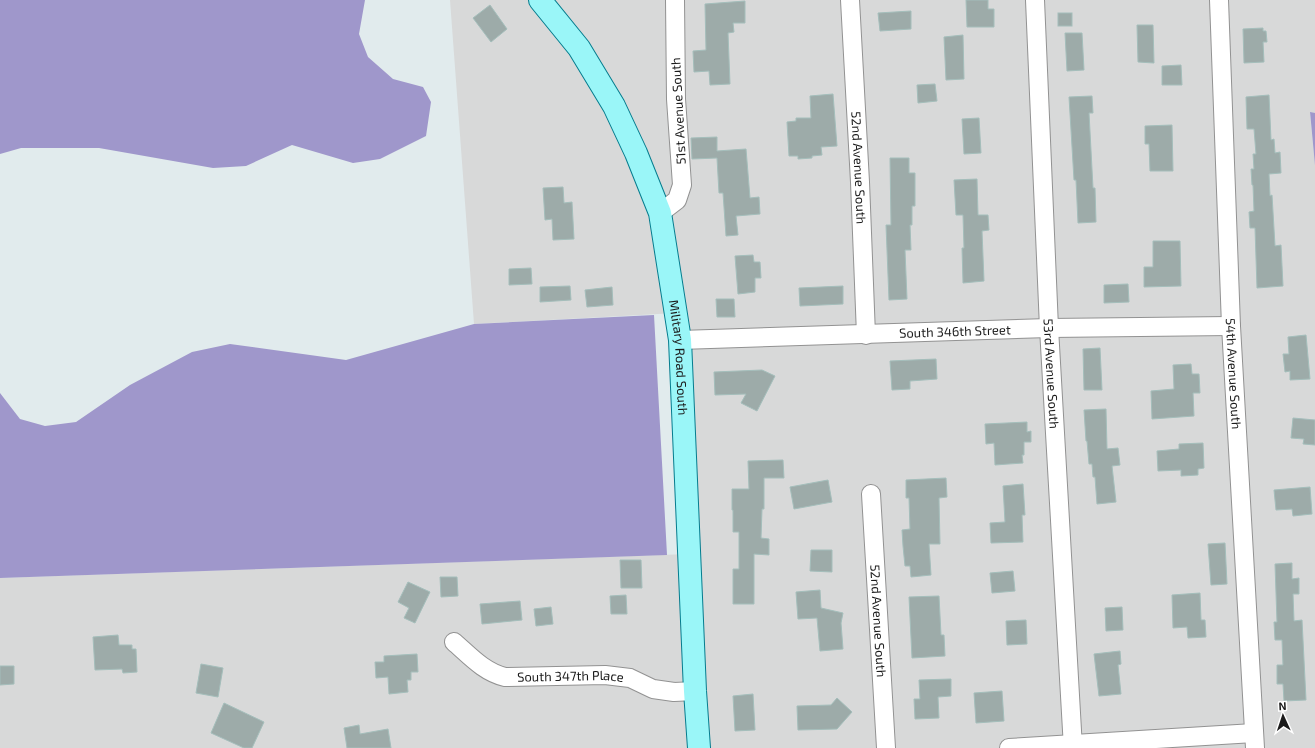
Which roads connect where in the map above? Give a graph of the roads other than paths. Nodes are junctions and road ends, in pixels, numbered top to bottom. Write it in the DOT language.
graph roads {
  1 [pos="540,0"];
  2 [pos="675,0"];
  3 [pos="850,0"];
  4 [pos="1035,0"];
  5 [pos="1219,0"];
  6 [pos="660,213"];
  7 [pos="1231,326"];
  8 [pos="1050,328"];
  9 [pos="866,335"];
  10 [pos="680,340"];
  11 [pos="871,494"];
  12 [pos="454,642"];
  13 [pos="695,691"];
  14 [pos="1255,741"];
  15 [pos="1072,746"];
  16 [pos="699,748"];
  17 [pos="886,748"];
  18 [pos="1009,748"];
  1 -- 6 [label="main road, Military Road South"];
  2 -- 6 [label="street, 51st Avenue South"];
  3 -- 9 [label="street, 52nd Avenue South"];
  4 -- 8 [label="street, 53rd Avenue South"];
  5 -- 7 [label="street, 54th Avenue South"];
  6 -- 10 [label="main road, Military Road South"];
  7 -- 8 [label="street, South 346th Street"];
  7 -- 14 [label="street, 54th Avenue South"];
  8 -- 9 [label="street, South 346th Street"];
  8 -- 15 [label="street, 53rd Avenue South"];
  9 -- 10 [label="street, South 346th Street"];
  10 -- 13 [label="main road, Military Road South"];
  11 -- 17 [label="street, 52nd Avenue South"];
  12 -- 13 [label="street, South 347th Place"];
  13 -- 16 [label="main road, Military Road South"];
  14 -- 15 [label="street"];
  15 -- 18 [label="street"];
}
